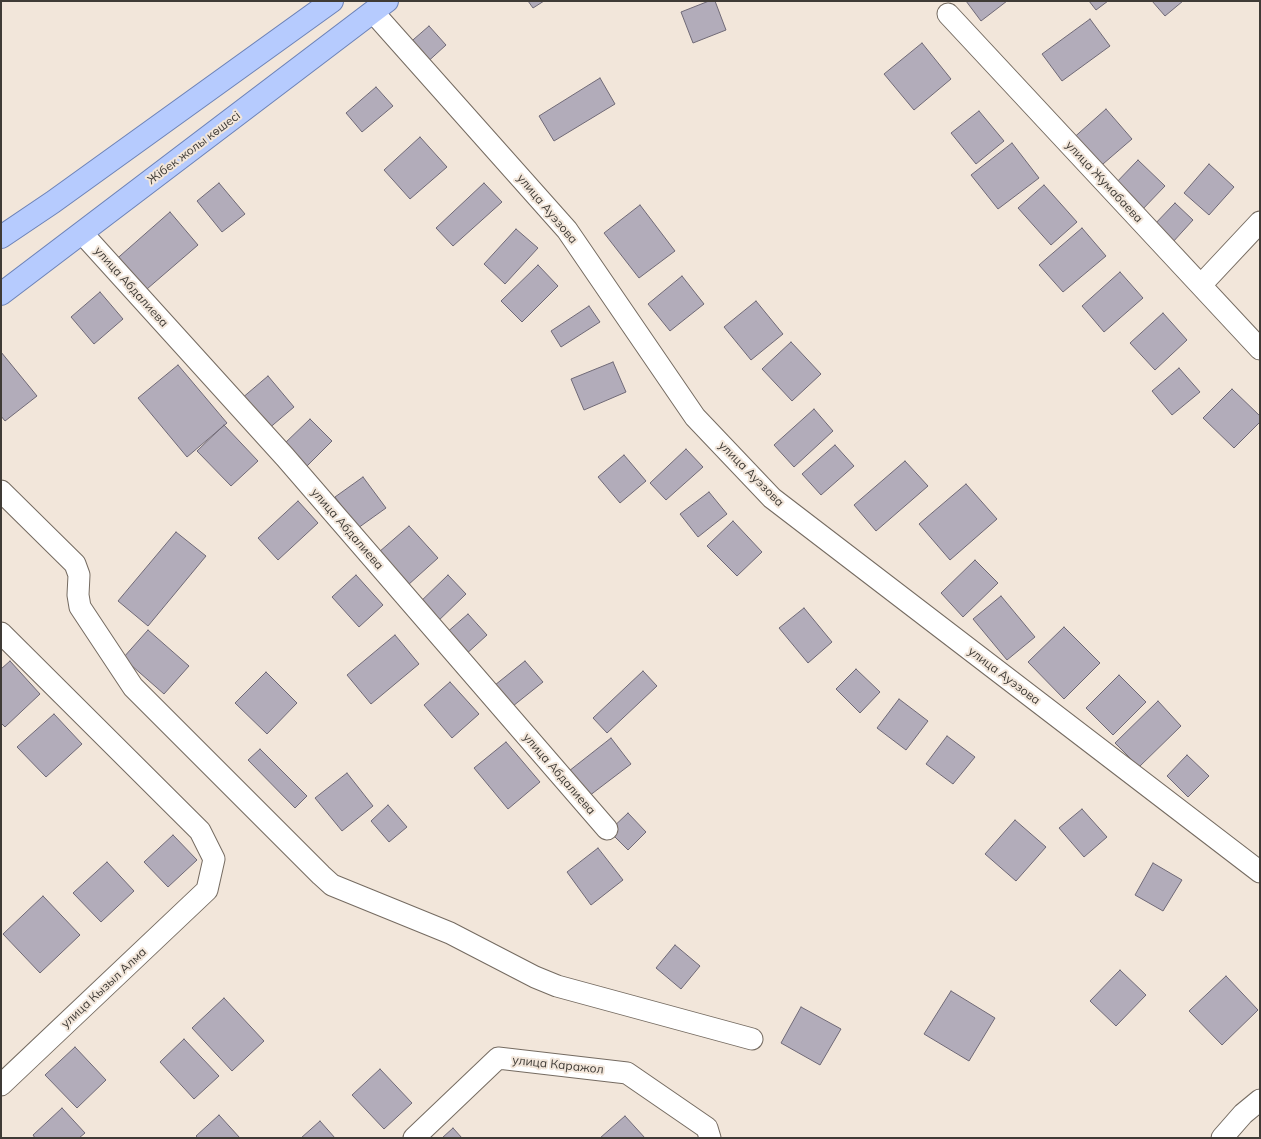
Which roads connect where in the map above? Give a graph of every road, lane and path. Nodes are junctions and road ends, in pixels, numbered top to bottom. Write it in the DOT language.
graph roads {
  1 [pos="332,1"];
  2 [pos="380,7"];
  3 [pos="948,14"];
  4 [pos="1260,222"];
  5 [pos="82,233"];
  6 [pos="1,237"];
  7 [pos="1201,285"];
  8 [pos="1,294"];
  9 [pos="1260,349"];
  10 [pos="1,491"];
  11 [pos="1,633"];
  12 [pos="607,829"];
  13 [pos="1260,872"];
  14 [pos="752,1038"];
  15 [pos="1,1085"];
  16 [pos="1260,1100"];
  17 [pos="414,1138"];
  18 [pos="710,1138"];
  19 [pos="1222,1138"];
  1 -- 6 [label="main road"];
  2 -- 5 [label="main road, Жібек жолы көшесі"];
  2 -- 13 [label="street, улица Ауэзова"];
  3 -- 7 [label="street, улица Жумабаева"];
  4 -- 7 [label="street"];
  5 -- 8 [label="main road, Жібек жолы көшесі"];
  5 -- 12 [label="street, улица Абдалиева"];
  7 -- 9 [label="street, улица Жумабаева"];
  10 -- 14 [label="street"];
  11 -- 15 [label="street, улица Кызыл Алма"];
  16 -- 19 [label="street"];
  17 -- 18 [label="street, улица Каражол"];
}
